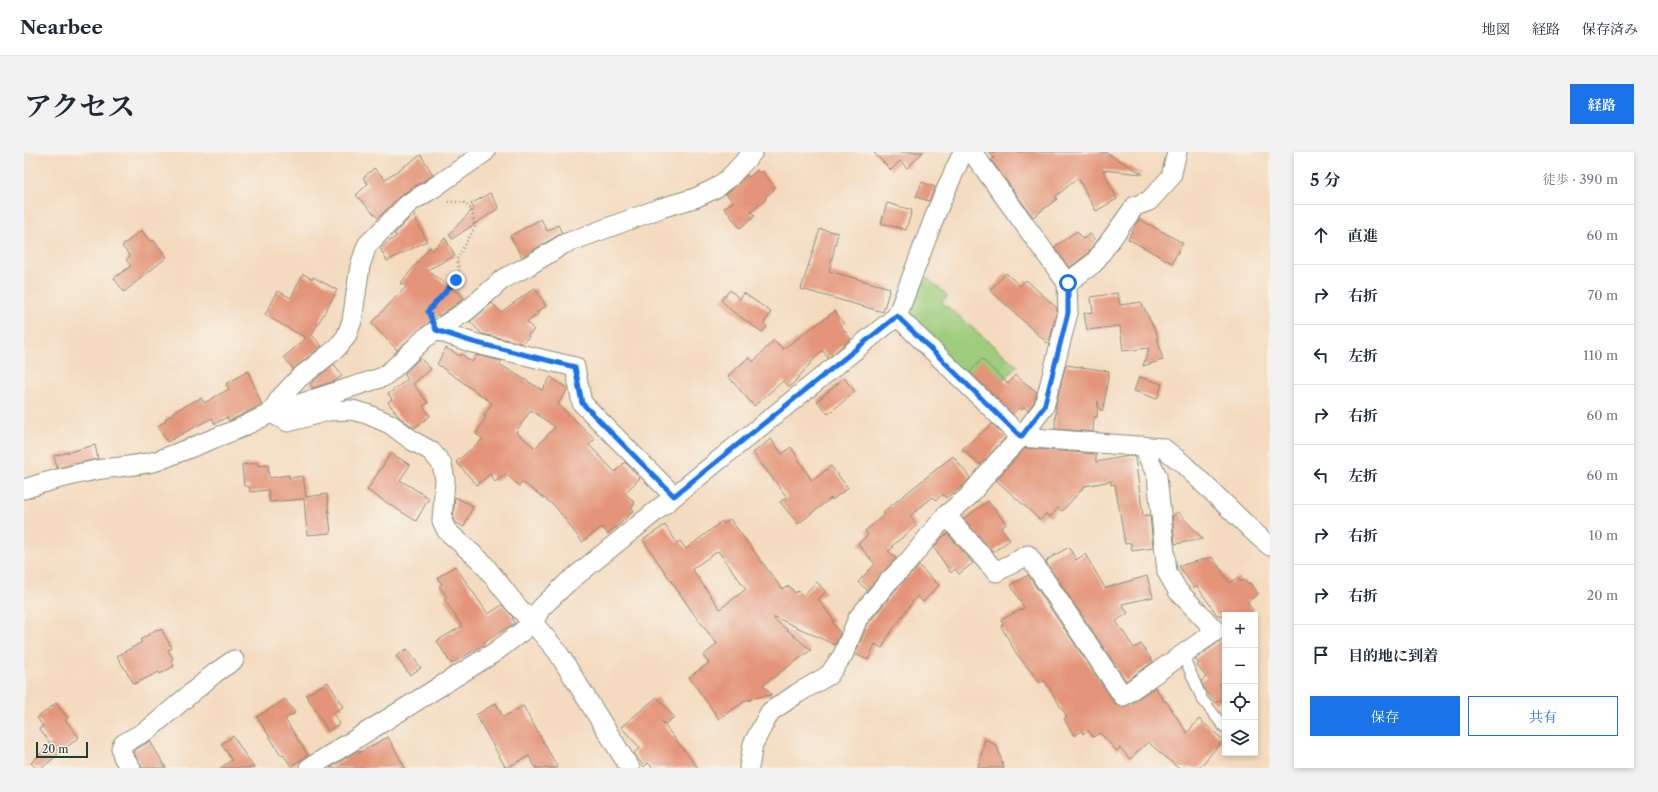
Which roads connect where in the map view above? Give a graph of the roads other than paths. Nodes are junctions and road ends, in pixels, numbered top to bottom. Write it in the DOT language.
graph roads {
  1 [pos="485,152"];
  2 [pos="753,152"];
  3 [pos="963,152"];
  4 [pos="972,152"];
  5 [pos="1177,152"];
  6 [pos="1068,283"];
  7 [pos="897,316"];
  8 [pos="436,330"];
  9 [pos="271,413"];
  10 [pos="1021,437"];
  11 [pos="1143,446"];
  12 [pos="24,489"];
  13 [pos="674,496"];
  14 [pos="946,515"];
  15 [pos="1270,546"];
  16 [pos="533,622"];
  17 [pos="1182,655"];
  18 [pos="234,660"];
  19 [pos="1222,724"];
  20 [pos="131,768"];
  21 [pos="310,768"];
  22 [pos="630,768"];
  23 [pos="749,768"];
  1 -- 9 [label="street"];
  2 -- 8 [label="street"];
  3 -- 7 [label="street"];
  4 -- 6 [label="street"];
  5 -- 6 [label="street"];
  6 -- 10 [label="street"];
  7 -- 10 [label="street"];
  7 -- 13 [label="street"];
  8 -- 9 [label="street"];
  8 -- 13 [label="street"];
  9 -- 12 [label="street"];
  9 -- 16 [label="street"];
  10 -- 11 [label="street"];
  10 -- 14 [label="street"];
  11 -- 15 [label="street"];
  11 -- 17 [label="street"];
  13 -- 16 [label="street"];
  14 -- 17 [label="street"];
  14 -- 23 [label="street"];
  16 -- 21 [label="street"];
  16 -- 22 [label="street"];
  17 -- 19 [label="lane"];
  18 -- 20 [label="street"];
}
